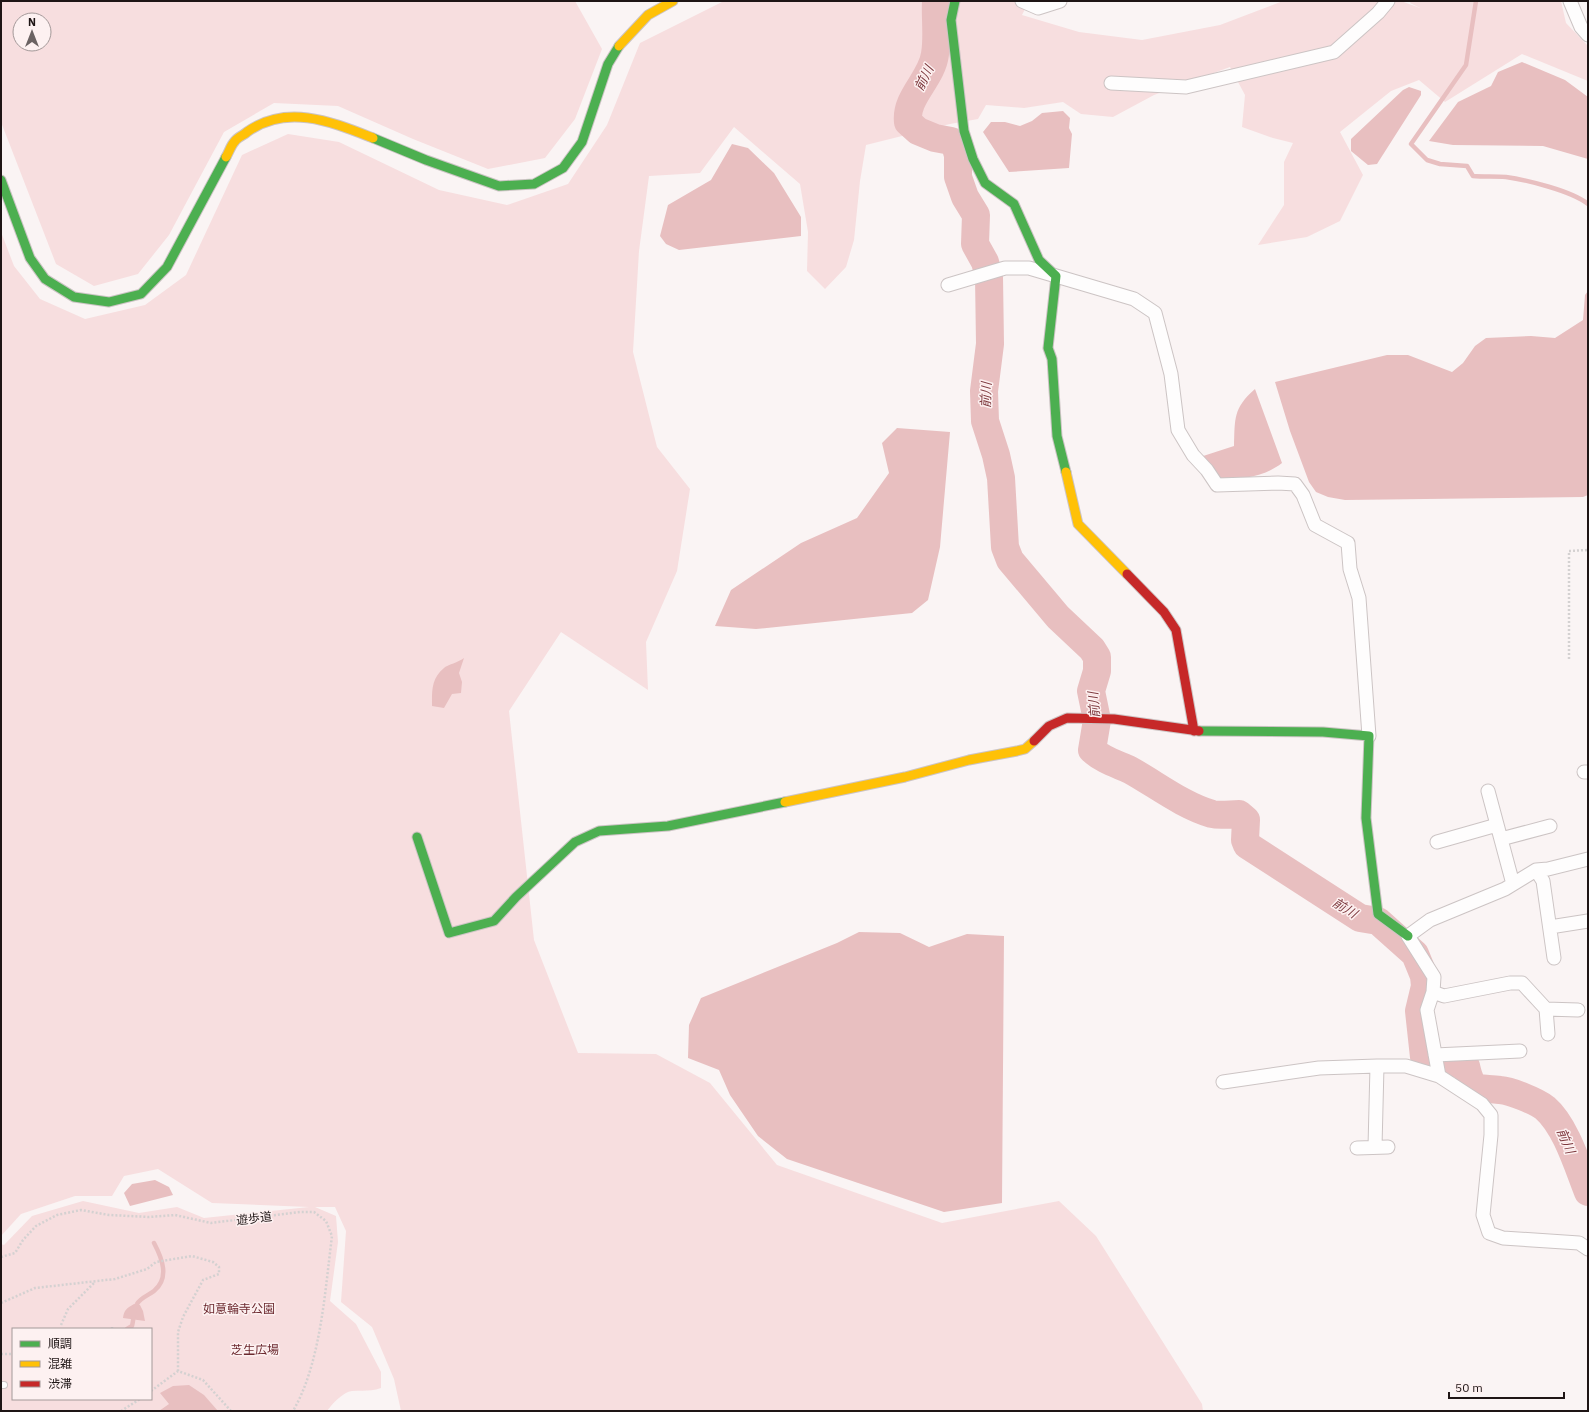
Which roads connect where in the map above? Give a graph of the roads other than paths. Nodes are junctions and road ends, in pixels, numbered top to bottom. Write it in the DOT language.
graph roads {
  1 [pos="673,1"];
  2 [pos="955,1"];
  3 [pos="1022,1"];
  4 [pos="1060,1"];
  5 [pos="1388,1"];
  6 [pos="1570,1"];
  7 [pos="1588,34"];
  8 [pos="1111,83"];
  9 [pos="1,180"];
  10 [pos="1056,276"];
  11 [pos="948,285"];
  12 [pos="1194,731"];
  13 [pos="1369,736"];
  14 [pos="1488,791"];
  15 [pos="1498,825"];
  16 [pos="1550,826"];
  17 [pos="417,837"];
  18 [pos="1502,839"];
  19 [pos="1437,842"];
  20 [pos="1588,859"];
  21 [pos="1536,870"];
  22 [pos="1513,884"];
  23 [pos="1588,921"];
  24 [pos="1550,927"];
  25 [pos="1408,936"];
  26 [pos="1554,958"];
  27 [pos="1433,992"];
  28 [pos="1546,1009"];
  29 [pos="1578,1010"];
  30 [pos="1548,1034"];
  31 [pos="1520,1051"];
  32 [pos="1435,1054"];
  33 [pos="1377,1066"];
  34 [pos="1439,1076"];
  35 [pos="1223,1082"];
  36 [pos="1357,1148"];
  37 [pos="1588,1249"];
  1 -- 9 [label="street"];
  2 -- 10 [label="street"];
  3 -- 4 [label="street"];
  5 -- 8 [label="street"];
  6 -- 7 [label="street"];
  10 -- 11 [label="street"];
  10 -- 12 [label="street"];
  10 -- 13 [label="street"];
  12 -- 13 [label="street"];
  12 -- 17 [label="street"];
  13 -- 25 [label="street"];
  14 -- 15 [label="street"];
  15 -- 18 [label="street"];
  15 -- 19 [label="street"];
  16 -- 18 [label="street"];
  18 -- 22 [label="street"];
  20 -- 21 [label="street"];
  21 -- 22 [label="street"];
  21 -- 24 [label="street"];
  22 -- 25 [label="street"];
  23 -- 24 [label="street"];
  24 -- 26 [label="street"];
  25 -- 27 [label="street"];
  27 -- 28 [label="street"];
  27 -- 32 [label="street"];
  28 -- 29 [label="street"];
  28 -- 30 [label="street"];
  31 -- 32 [label="street"];
  32 -- 34 [label="street"];
  33 -- 34 [label="street"];
  33 -- 35 [label="street"];
  33 -- 36 [label="street"];
  34 -- 37 [label="street"];
}
